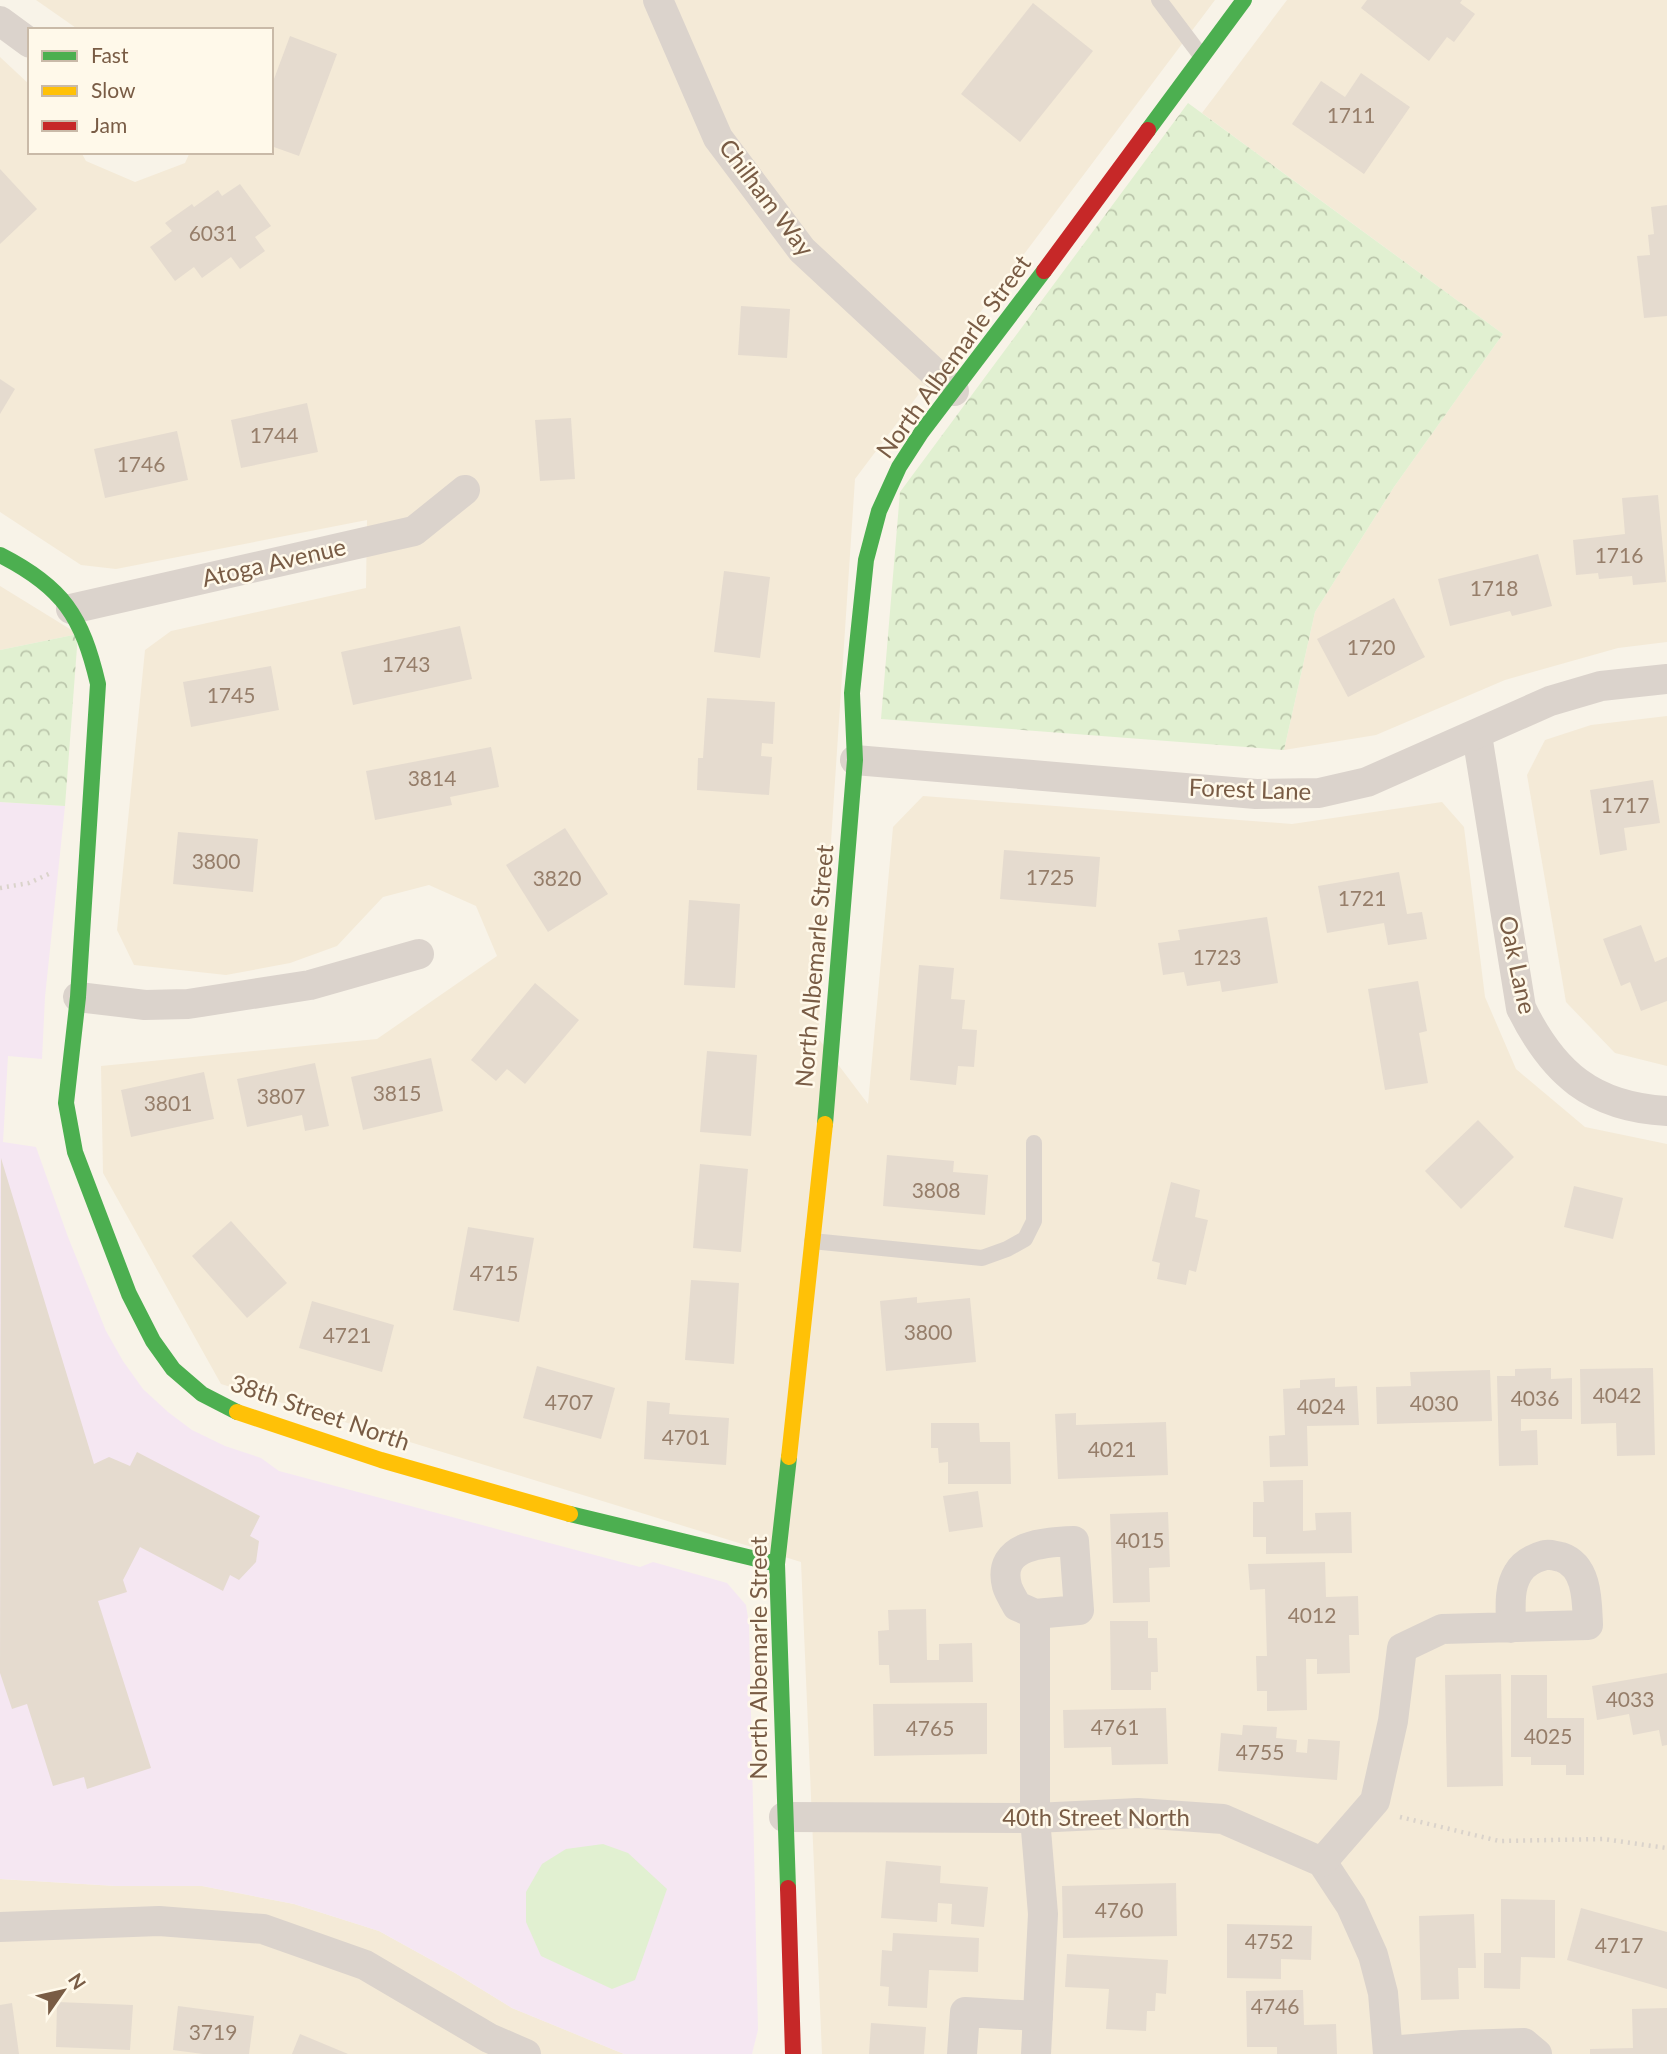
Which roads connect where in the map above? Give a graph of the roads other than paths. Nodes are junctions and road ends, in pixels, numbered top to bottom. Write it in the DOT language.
graph roads {
  1 [pos="657,0"];
  2 [pos="1158,0"];
  3 [pos="1244,0"];
  4 [pos="0,21"];
  5 [pos="28,42"];
  6 [pos="1202,57"];
  7 [pos="954,391"];
  8 [pos="465,490"];
  9 [pos="0,555"];
  10 [pos="71,609"];
  11 [pos="1667,679"];
  12 [pos="1477,735"];
  13 [pos="855,760"];
  14 [pos="418,954"];
  15 [pos="78,998"];
  16 [pos="1667,1111"];
  17 [pos="1034,1143"];
  18 [pos="812,1241"];
  19 [pos="776,1564"];
  20 [pos="1035,1614"];
  21 [pos="1511,1628"];
  22 [pos="783,1817"];
  23 [pos="1035,1818"];
  24 [pos="1322,1863"];
  25 [pos="0,1927"];
  26 [pos="1038,2016"];
  27 [pos="1388,2053"];
  28 [pos="526,2054"];
  29 [pos="793,2054"];
  30 [pos="962,2054"];
  31 [pos="1036,2054"];
  32 [pos="1537,2054"];
  1 -- 7 [label="street, Chilham Way"];
  2 -- 6 [label="lane"];
  3 -- 6 [label="street, North Albemarle Street"];
  4 -- 5 [label="street"];
  6 -- 7 [label="street, North Albemarle Street"];
  7 -- 13 [label="street, North Albemarle Street"];
  8 -- 10 [label="street, Atoga Avenue"];
  9 -- 10 [label="street, 38th Street North"];
  10 -- 15 [label="street, 38th Street North"];
  11 -- 12 [label="street, Forest Lane"];
  12 -- 13 [label="street, Forest Lane"];
  12 -- 16 [label="street, Oak Lane"];
  13 -- 18 [label="street, North Albemarle Street"];
  14 -- 15 [label="street"];
  15 -- 19 [label="street, 38th Street North"];
  17 -- 18 [label="lane"];
  18 -- 19 [label="street, North Albemarle Street"];
  19 -- 22 [label="street, North Albemarle Street"];
  20 -- 23 [label="street"];
  21 -- 24 [label="street"];
  22 -- 23 [label="street, 40th Street North"];
  22 -- 29 [label="street, North Albemarle Street"];
  23 -- 24 [label="street, 40th Street North"];
  23 -- 26 [label="street"];
  24 -- 27 [label="street"];
  25 -- 28 [label="street"];
  26 -- 30 [label="street"];
  26 -- 31 [label="street"];
  27 -- 32 [label="street"];
}
